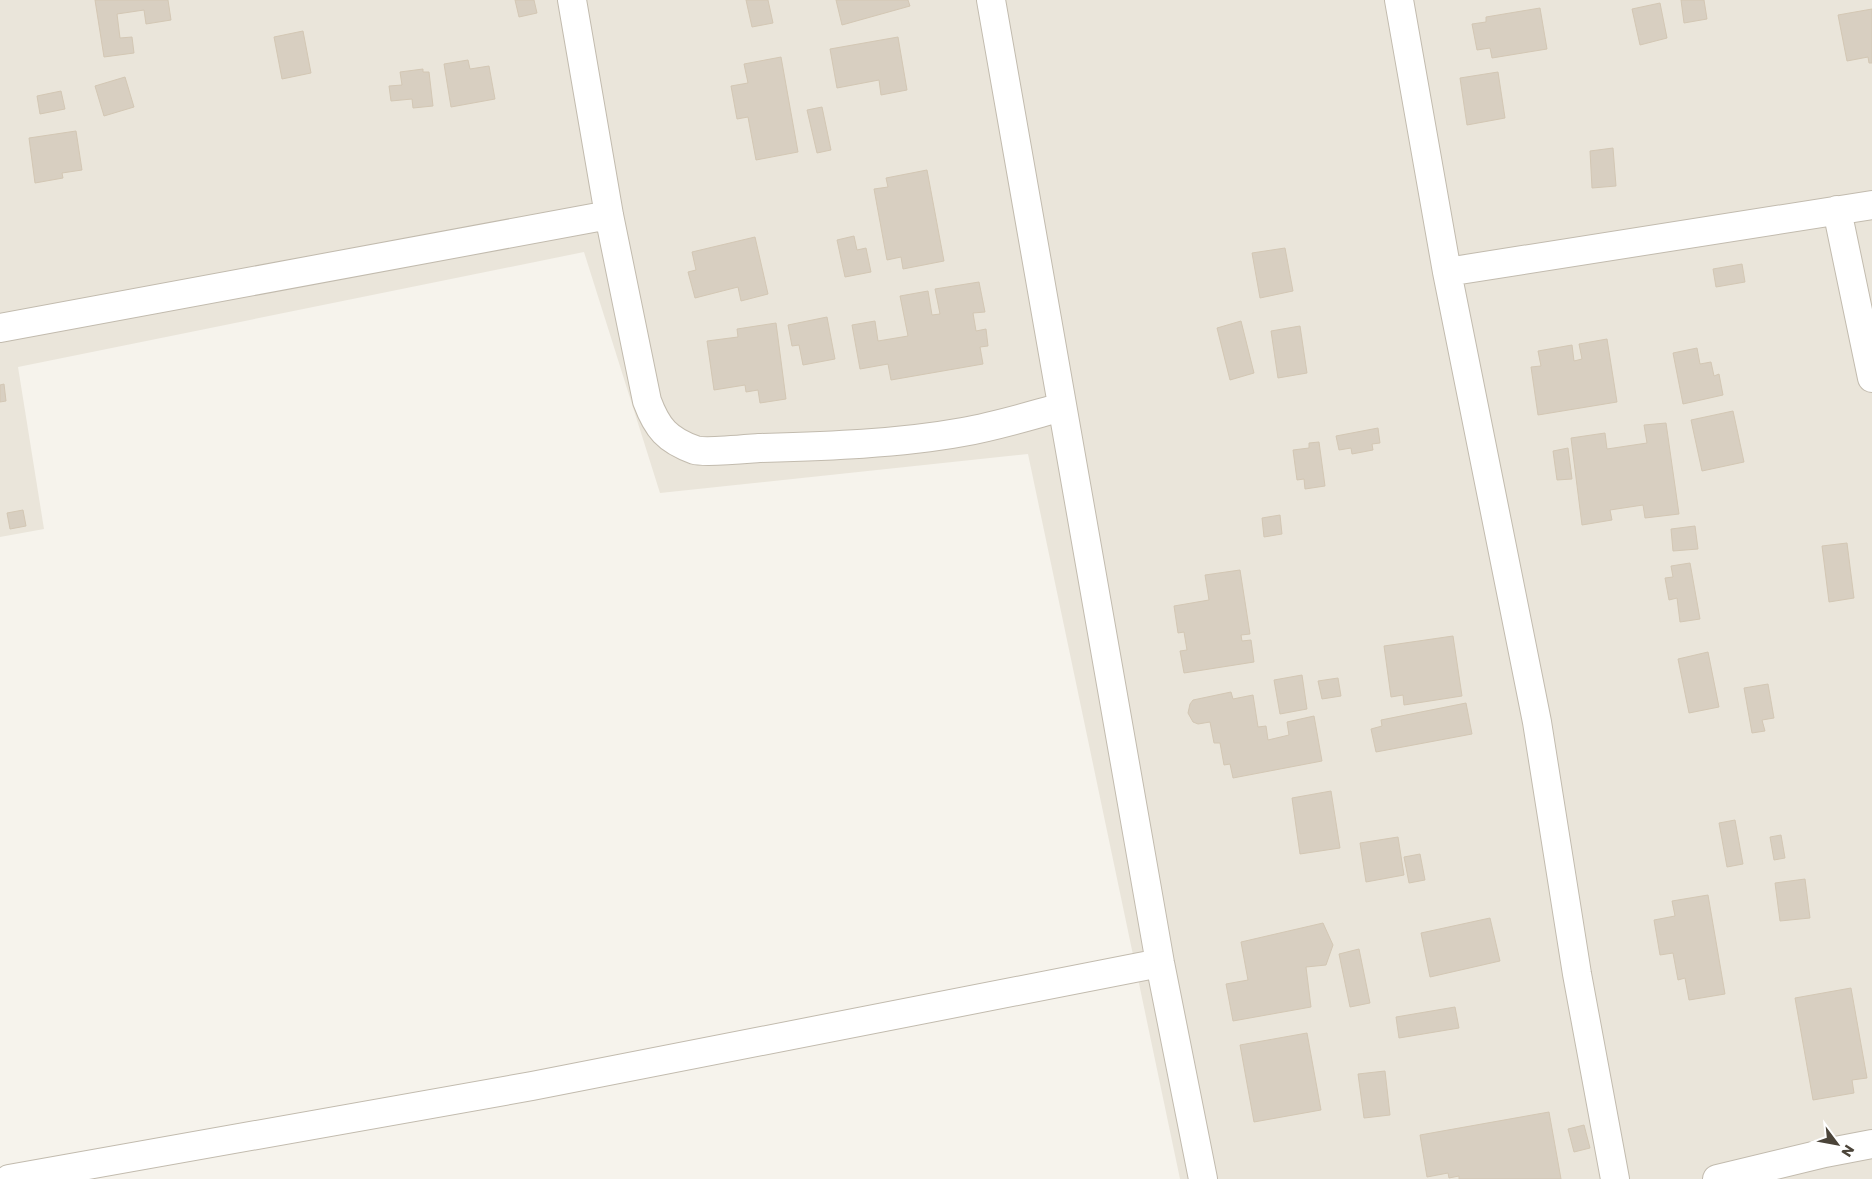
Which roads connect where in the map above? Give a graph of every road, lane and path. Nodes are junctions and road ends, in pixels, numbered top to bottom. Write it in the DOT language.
graph roads {
  1 [pos="572,0"];
  2 [pos="991,0"];
  3 [pos="1399,0"];
  4 [pos="1872,205"];
  5 [pos="1837,210"];
  6 [pos="609,215"];
  7 [pos="1447,272"];
  8 [pos="0,328"];
  9 [pos="1872,378"];
  10 [pos="1062,407"];
  11 [pos="1160,963"];
  12 [pos="1872,1144"];
  13 [pos="9,1179"];
  14 [pos="1203,1179"];
  15 [pos="1615,1179"];
  16 [pos="1717,1179"];
  1 -- 6 [label="street"];
  2 -- 10 [label="street"];
  3 -- 7 [label="street"];
  4 -- 5 [label="street"];
  5 -- 7 [label="street"];
  5 -- 9 [label="street"];
  6 -- 8 [label="street"];
  6 -- 10 [label="street"];
  7 -- 15 [label="street"];
  10 -- 11 [label="street"];
  11 -- 13 [label="street"];
  11 -- 14 [label="street"];
  12 -- 16 [label="street"];
}
